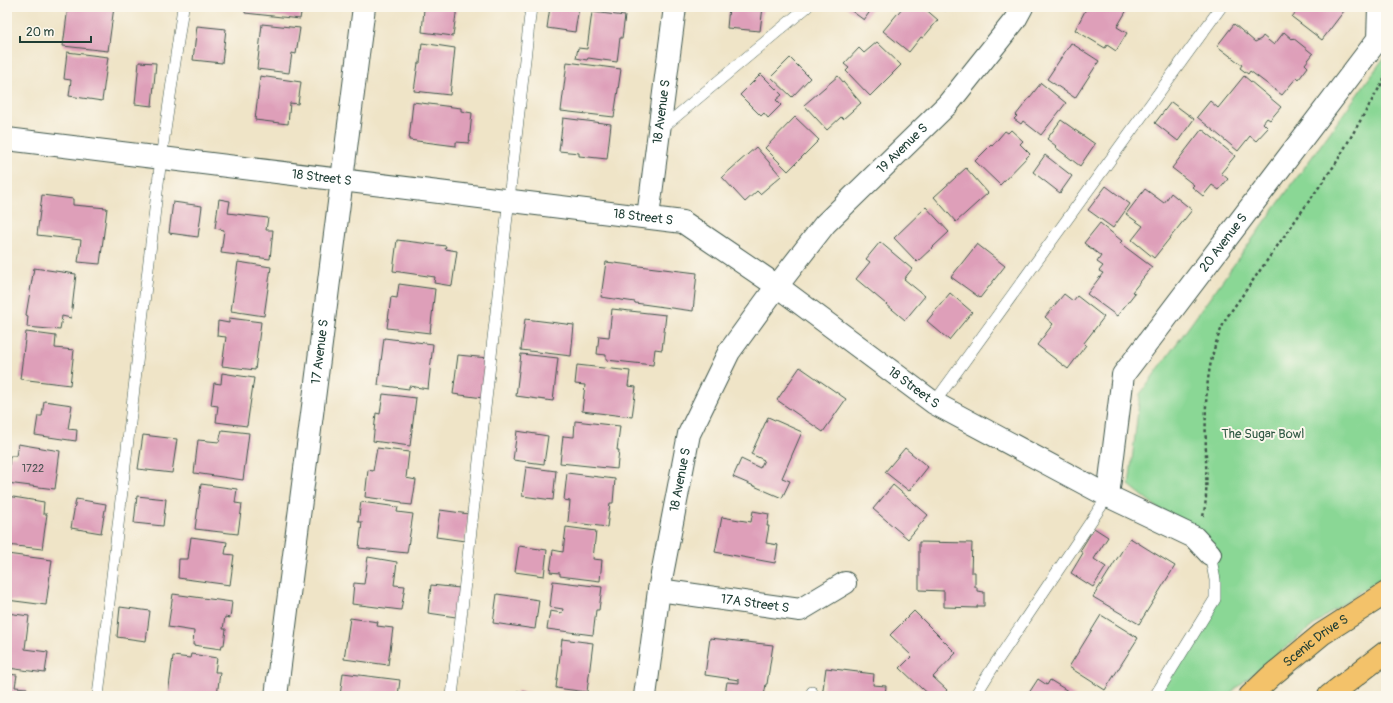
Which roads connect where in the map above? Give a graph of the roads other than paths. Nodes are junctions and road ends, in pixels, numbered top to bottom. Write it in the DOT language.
graph roads {
  1 [pos="183,7"];
  2 [pos="364,7"];
  3 [pos="531,7"];
  4 [pos="675,7"];
  5 [pos="807,7"];
  6 [pos="1022,7"];
  7 [pos="1221,7"];
  8 [pos="1379,7"];
  9 [pos="659,131"];
  10 [pos="7,139"];
  11 [pos="161,158"];
  12 [pos="342,180"];
  13 [pos="508,200"];
  14 [pos="648,217"];
  15 [pos="777,286"];
  16 [pos="934,403"];
  17 [pos="1108,496"];
  18 [pos="1210,554"];
  19 [pos="845,583"];
  20 [pos="659,590"];
  21 [pos="1386,593"];
  22 [pos="1386,652"];
  23 [pos="98,696"];
  24 [pos="276,696"];
  25 [pos="452,696"];
  26 [pos="645,696"];
  27 [pos="975,696"];
  28 [pos="1155,696"];
  29 [pos="1250,696"];
  30 [pos="1329,696"];
  1 -- 11 [label="lane"];
  2 -- 12 [label="street, 17 Avenue S"];
  3 -- 13 [label="lane"];
  4 -- 9 [label="street, 18 Avenue S"];
  5 -- 9 [label="lane"];
  6 -- 15 [label="street, 19 Avenue S"];
  7 -- 16 [label="lane"];
  8 -- 17 [label="street, 20 Avenue S"];
  9 -- 14 [label="street, 18 Avenue S"];
  10 -- 11 [label="street, 18 Street S"];
  11 -- 12 [label="street, 18 Street S"];
  11 -- 23 [label="lane"];
  12 -- 13 [label="street, 18 Street S"];
  12 -- 24 [label="street, 17 Avenue S"];
  13 -- 14 [label="street, 18 Street S"];
  13 -- 25 [label="lane"];
  14 -- 15 [label="street, 18 Street S"];
  15 -- 16 [label="street, 18 Street S"];
  15 -- 20 [label="street, 18 Avenue S"];
  16 -- 17 [label="street, 18 Street S"];
  17 -- 18 [label="street, 18 Street S"];
  17 -- 27 [label="lane"];
  18 -- 28 [label="lane"];
  19 -- 20 [label="street, 17A Street S"];
  20 -- 26 [label="street, 18 Avenue S"];
  21 -- 29 [label="main road, Scenic Drive S"];
  22 -- 30 [label="main road"];
}
